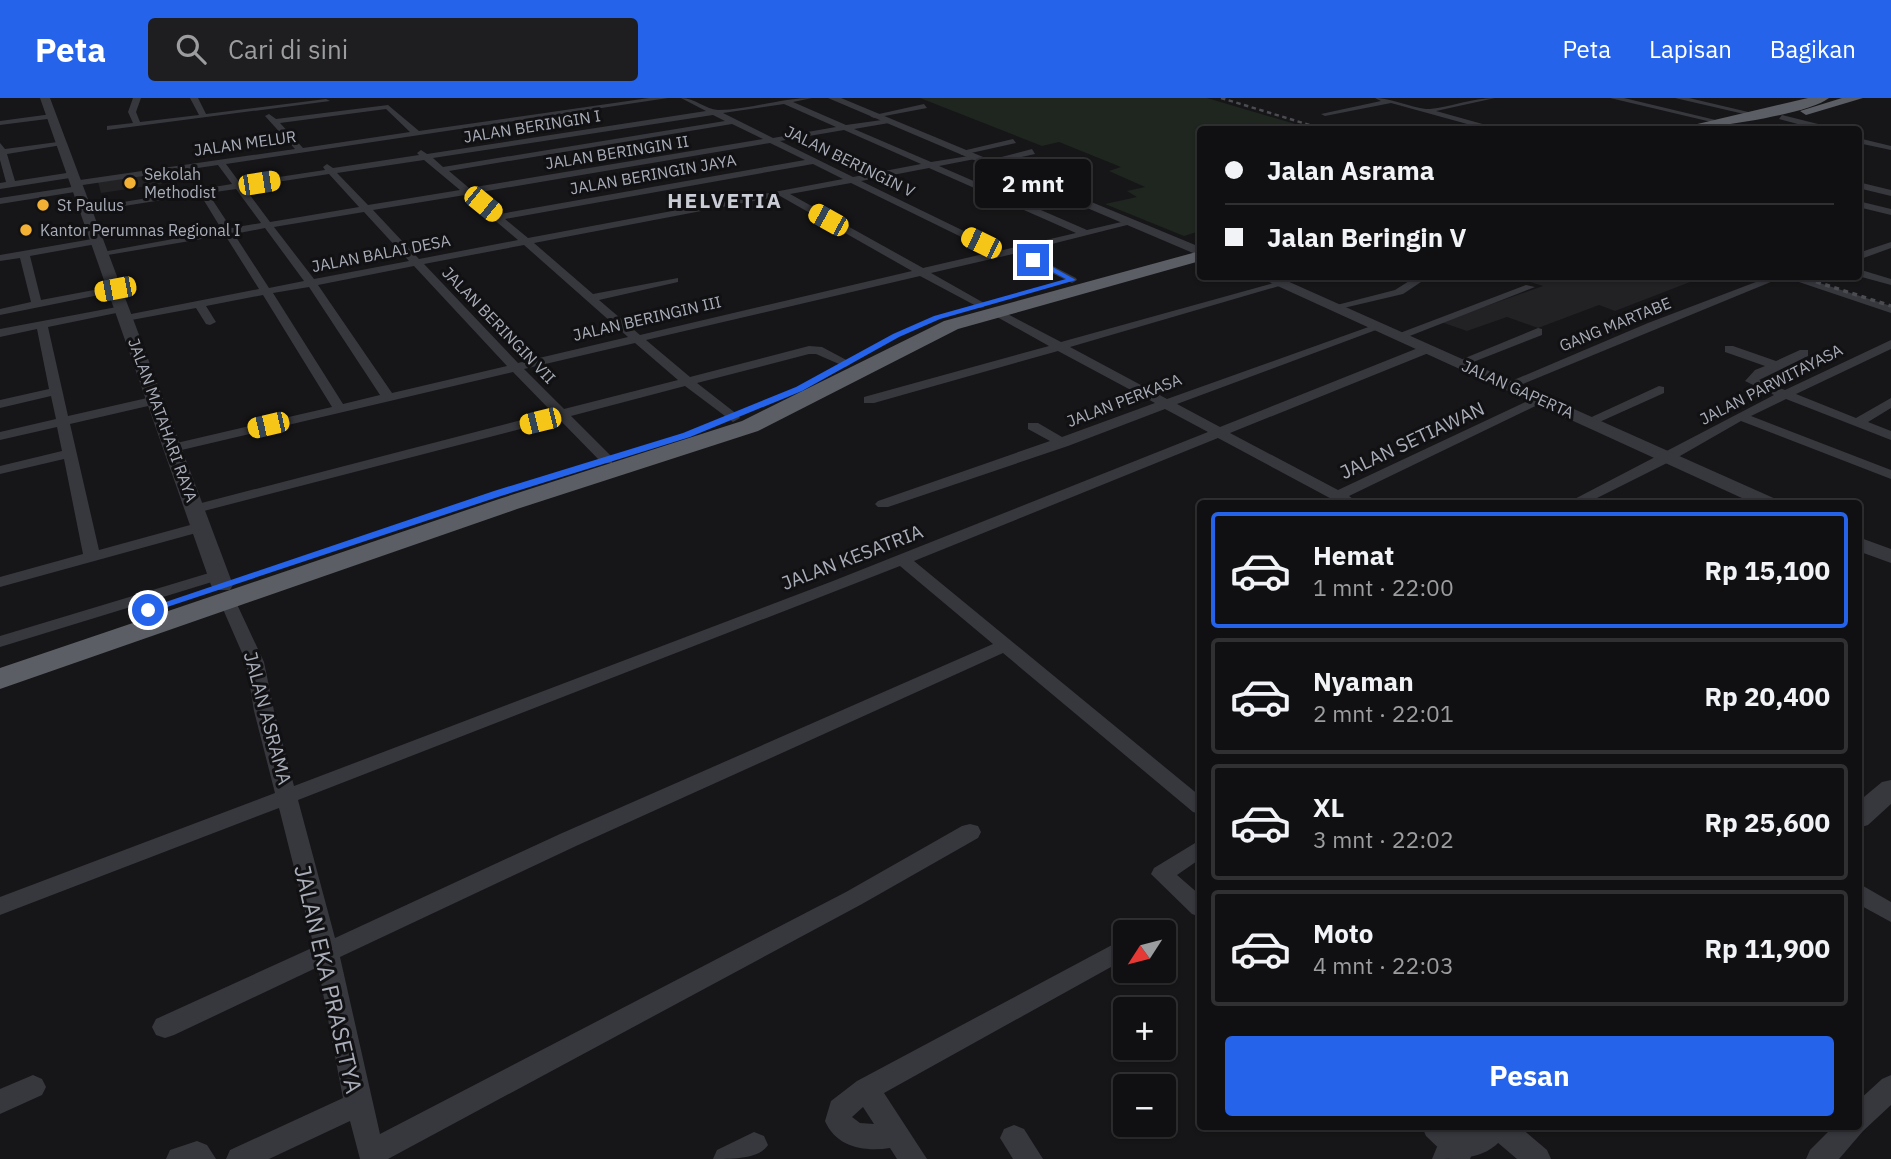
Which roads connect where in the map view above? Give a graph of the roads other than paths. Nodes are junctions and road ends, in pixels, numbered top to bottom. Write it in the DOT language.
graph roads {
  1 [pos="46,98"];
  2 [pos="137,98"];
  3 [pos="194,98"];
  4 [pos="257,98"];
  5 [pos="664,98"];
  6 [pos="685,98"];
  7 [pos="808,98"];
  8 [pos="833,98"];
  9 [pos="1491,98"];
  10 [pos="1614,98"];
  11 [pos="1679,98"];
  12 [pos="1823,98"];
  13 [pos="1857,98"];
  14 [pos="1387,99"];
  15 [pos="324,100"];
  16 [pos="786,102"];
  17 [pos="923,106"];
  18 [pos="1410,106"];
  19 [pos="265,109"];
  20 [pos="1427,110"];
  21 [pos="335,113"];
  22 [pos="713,113"];
  23 [pos="1325,114"];
  24 [pos="52,116"];
  25 [pos="874,116"];
  26 [pos="1360,116"];
  27 [pos="1757,116"];
  28 [pos="204,117"];
  29 [pos="1779,118"];
  30 [pos="886,121"];
  31 [pos="0,122"];
  32 [pos="273,122"];
  33 [pos="732,122"];
  34 [pos="1479,124"];
  35 [pos="138,125"];
  36 [pos="1472,126"];
  37 [pos="1486,126"];
  38 [pos="1718,126"];
  39 [pos="1811,126"];
  40 [pos="110,128"];
  41 [pos="848,128"];
  42 [pos="417,134"];
  43 [pos="401,136"];
  44 [pos="1862,139"];
  45 [pos="773,141"];
  46 [pos="1013,141"];
  47 [pos="62,143"];
  48 [pos="1891,146"];
  49 [pos="1,150"];
  50 [pos="306,150"];
  51 [pos="1032,152"];
  52 [pos="967,155"];
  53 [pos="426,157"];
  54 [pos="1074,160"];
  55 [pos="813,161"];
  56 [pos="220,162"];
  57 [pos="986,162"];
  58 [pos="931,165"];
  59 [pos="441,170"];
  60 [pos="332,172"];
  61 [pos="1011,173"];
  62 [pos="853,180"];
  63 [pos="76,182"];
  64 [pos="11,184"];
  65 [pos="0,186"];
  66 [pos="237,187"];
  67 [pos="1862,188"];
  68 [pos="467,191"];
  69 [pos="203,192"];
  70 [pos="781,194"];
  71 [pos="1890,199"];
  72 [pos="0,201"];
  73 [pos="1862,205"];
  74 [pos="1874,208"];
  75 [pos="86,209"];
  76 [pos="367,209"];
  77 [pos="1862,212"];
  78 [pos="499,217"];
  79 [pos="1130,223"];
  80 [pos="267,225"];
  81 [pos="228,232"];
  82 [pos="1085,233"];
  83 [pos="529,242"];
  84 [pos="1891,245"];
  85 [pos="100,247"];
  86 [pos="1014,250"];
  87 [pos="1197,250"];
  88 [pos="1197,250"];
  89 [pos="1197,250"];
  90 [pos="1870,252"];
  91 [pos="1002,253"];
  92 [pos="24,254"];
  93 [pos="1862,255"];
  94 [pos="0,258"];
  95 [pos="1891,258"];
  96 [pos="418,263"];
  97 [pos="922,272"];
  98 [pos="1862,273"];
  99 [pos="674,279"];
  100 [pos="1072,280"];
  101 [pos="1272,280"];
  102 [pos="1420,280"];
  103 [pos="1774,280"];
  104 [pos="1786,280"];
  105 [pos="311,282"];
  106 [pos="1891,282"];
  107 [pos="1281,284"];
  108 [pos="1530,287"];
  109 [pos="115,289"];
  110 [pos="268,291"];
  111 [pos="591,298"];
  112 [pos="1326,303"];
  113 [pos="199,304"];
  114 [pos="37,305"];
  115 [pos="987,308"];
  116 [pos="1891,310"];
  117 [pos="0,312"];
  118 [pos="124,314"];
  119 [pos="211,322"];
  120 [pos="42,325"];
  121 [pos="1378,327"];
  122 [pos="1538,331"];
  123 [pos="0,333"];
  124 [pos="1398,336"];
  125 [pos="636,339"];
  126 [pos="1891,344"];
  127 [pos="1060,347"];
  128 [pos="1427,349"];
  129 [pos="1729,349"];
  130 [pos="1804,353"];
  131 [pos="846,363"];
  132 [pos="1459,363"];
  133 [pos="1776,366"];
  134 [pos="515,367"];
  135 [pos="688,383"];
  136 [pos="1508,385"];
  137 [pos="1659,390"];
  138 [pos="58,391"];
  139 [pos="1784,395"];
  140 [pos="388,397"];
  141 [pos="869,400"];
  142 [pos="1541,400"];
  143 [pos="156,401"];
  144 [pos="1165,402"];
  145 [pos="1891,402"];
  146 [pos="0,404"];
  147 [pos="340,408"];
  148 [pos="564,416"];
  149 [pos="1740,416"];
  150 [pos="733,418"];
  151 [pos="1590,421"];
  152 [pos="63,422"];
  153 [pos="1857,423"];
  154 [pos="1033,426"];
  155 [pos="1222,433"];
  156 [pos="0,436"];
  157 [pos="1891,436"];
  158 [pos="1063,443"];
  159 [pos="173,447"];
  160 [pos="70,453"];
  161 [pos="1668,457"];
  162 [pos="607,460"];
  163 [pos="0,470"];
  164 [pos="1891,475"];
  165 [pos="1338,496"];
  166 [pos="1345,500"];
  167 [pos="1581,500"];
  168 [pos="1762,500"];
  169 [pos="883,504"];
  170 [pos="198,518"];
  171 [pos="1862,545"];
  172 [pos="92,557"];
  173 [pos="1891,557"];
  174 [pos="903,560"];
  175 [pos="0,582"];
  176 [pos="223,587"];
  177 [pos="0,642"];
  178 [pos="1003,646"];
  179 [pos="0,660"];
  180 [pos="0,678"];
  181 [pos="1891,789"];
  182 [pos="289,798"];
  183 [pos="1197,805"];
  184 [pos="1862,814"];
  185 [pos="970,832"];
  186 [pos="1197,850"];
  187 [pos="1862,895"];
  188 [pos="1197,905"];
  189 [pos="0,906"];
  190 [pos="1891,913"];
  191 [pos="327,953"];
  192 [pos="1112,955"];
  193 [pos="165,1027"];
  194 [pos="33,1087"];
  195 [pos="1891,1087"];
  196 [pos="866,1089"];
  197 [pos="0,1102"];
  198 [pos="358,1104"];
  199 [pos="1862,1115"];
  200 [pos="1485,1130"];
  201 [pos="1503,1130"];
  202 [pos="1848,1130"];
  203 [pos="897,1134"];
  204 [pos="754,1145"];
  205 [pos="1449,1145"];
  206 [pos="373,1155"];
  207 [pos="180,1159"];
  208 [pos="202,1159"];
  209 [pos="240,1159"];
  210 [pos="727,1159"];
  211 [pos="913,1159"];
  212 [pos="1537,1159"];
  213 [pos="1820,1159"];
  1 -- 24 [label="street, JALAN MATAHARI RAYA"];
  2 -- 35 [label="street"];
  3 -- 28 [label="street"];
  4 -- 19 [label="street, JALAN BERINGIN VII"];
  5 -- 42 [label="street, JALAN MELUR"];
  6 -- 22 [label="street, JALAN BERINGIN V"];
  7 -- 16 [label="street, JALAN BERINGIN I"];
  8 -- 25 [label="street"];
  9 -- 20 [label="street"];
  10 -- 38 [label="street"];
  11 -- 27 [label="street"];
  12 -- 27 [label="highway"];
  13 -- 29 [label="highway"];
  14 -- 18 [label="street"];
  14 -- 23 [label="street"];
  15 -- 19 [label="street"];
  15 -- 21 [label="street"];
  16 -- 22 [label="street, JALAN BERINGIN I"];
  16 -- 41 [label="street"];
  17 -- 25 [label="street"];
  18 -- 20 [label="street"];
  18 -- 26 [label="street"];
  19 -- 28 [label="street"];
  19 -- 32 [label="street, JALAN BERINGIN VII"];
  20 -- 34 [label="street"];
  21 -- 32 [label="street"];
  21 -- 42 [label="street"];
  22 -- 33 [label="street, JALAN BERINGIN V"];
  22 -- 53 [label="street, JALAN BERINGIN I"];
  24 -- 31 [label="street"];
  24 -- 47 [label="street, JALAN MATAHARI RAYA"];
  25 -- 30 [label="street"];
  27 -- 38 [label="highway"];
  28 -- 35 [label="street"];
  29 -- 38 [label="highway"];
  29 -- 39 [label="street"];
  30 -- 41 [label="street, JALAN BERINGIN II"];
  30 -- 52 [label="street"];
  32 -- 50 [label="street, JALAN BERINGIN VII"];
  33 -- 45 [label="street, JALAN BERINGIN V"];
  33 -- 59 [label="street"];
  34 -- 36 [label="street"];
  34 -- 37 [label="street"];
  35 -- 40 [label="street"];
  41 -- 45 [label="street, JALAN BERINGIN II"];
  41 -- 58 [label="street"];
  42 -- 43 [label="street, JALAN MELUR"];
  43 -- 50 [label="street, JALAN MELUR"];
  43 -- 53 [label="street"];
  44 -- 48 [label="street"];
  45 -- 55 [label="street, JALAN BERINGIN V"];
  45 -- 68 [label="street, JALAN BERINGIN II"];
  46 -- 52 [label="street, JALAN BALAI DESA"];
  47 -- 49 [label="street"];
  47 -- 63 [label="street, JALAN MATAHARI RAYA"];
  49 -- 64 [label="street"];
  50 -- 56 [label="street, JALAN MELUR"];
  50 -- 60 [label="street, JALAN BERINGIN VII"];
  51 -- 57 [label="street"];
  52 -- 57 [label="street"];
  52 -- 58 [label="street, JALAN BALAI DESA"];
  53 -- 59 [label="street"];
  53 -- 60 [label="street, JALAN BERINGIN I"];
  54 -- 61 [label="street"];
  55 -- 62 [label="street, JALAN BERINGIN V"];
  55 -- 78 [label="street, JALAN BERINGIN JAYA"];
  56 -- 63 [label="street, JALAN MELUR"];
  56 -- 66 [label="street"];
  57 -- 61 [label="street"];
  58 -- 62 [label="street, JALAN BALAI DESA"];
  58 -- 82 [label="street"];
  59 -- 68 [label="street"];
  60 -- 66 [label="street, JALAN BERINGIN I"];
  60 -- 76 [label="street, JALAN BERINGIN VII"];
  61 -- 79 [label="street"];
  62 -- 70 [label="street, JALAN BALAI DESA"];
  62 -- 91 [label="street, JALAN BERINGIN V"];
  63 -- 64 [label="street"];
  63 -- 72 [label="street"];
  63 -- 75 [label="street, JALAN MATAHARI RAYA"];
  64 -- 65 [label="street"];
  66 -- 69 [label="street, JALAN BERINGIN I"];
  66 -- 80 [label="street"];
  67 -- 71 [label="street"];
  68 -- 76 [label="street, JALAN BERINGIN II"];
  68 -- 78 [label="street"];
  69 -- 75 [label="street, JALAN BERINGIN I"];
  69 -- 81 [label="street"];
  70 -- 83 [label="street, JALAN BALAI DESA"];
  70 -- 97 [label="street"];
  71 -- 74 [label="street"];
  73 -- 74 [label="street"];
  74 -- 77 [label="street"];
  75 -- 85 [label="street, JALAN MATAHARI RAYA"];
  76 -- 80 [label="street, JALAN BERINGIN II"];
  76 -- 96 [label="street, JALAN BERINGIN VII"];
  78 -- 83 [label="street"];
  79 -- 82 [label="street, JALAN BERINGIN III"];
  79 -- 87 [label="street"];
  80 -- 81 [label="street, JALAN BERINGIN II"];
  80 -- 105 [label="street"];
  81 -- 85 [label="street, JALAN BERINGIN II"];
  81 -- 110 [label="street"];
  82 -- 86 [label="street, JALAN BERINGIN III"];
  83 -- 96 [label="street, JALAN BALAI DESA"];
  83 -- 111 [label="street"];
  84 -- 90 [label="street"];
  85 -- 92 [label="street"];
  85 -- 109 [label="street, JALAN MATAHARI RAYA"];
  86 -- 91 [label="street, JALAN BERINGIN III"];
  86 -- 100 [label="street"];
  88 -- 100 [label="highway"];
  89 -- 115 [label="highway"];
  90 -- 93 [label="street"];
  90 -- 95 [label="street"];
  91 -- 97 [label="street, JALAN BERINGIN III"];
  92 -- 94 [label="street"];
  92 -- 114 [label="street"];
  96 -- 105 [label="street, JALAN BALAI DESA"];
  96 -- 134 [label="street, JALAN BERINGIN VII"];
  97 -- 115 [label="street"];
  97 -- 125 [label="street, JALAN BERINGIN III"];
  98 -- 106 [label="street"];
  99 -- 111 [label="street"];
  100 -- 115 [label="highway"];
  101 -- 107 [label="street, JALAN GAPERTA"];
  102 -- 112 [label="street"];
  103 -- 136 [label="street, GANG MARTABE"];
  104 -- 116 [label="street"];
  105 -- 110 [label="street, JALAN BALAI DESA"];
  105 -- 140 [label="street"];
  107 -- 112 [label="street, JALAN GAPERTA"];
  107 -- 127 [label="street"];
  108 -- 124 [label="street"];
  109 -- 114 [label="street"];
  109 -- 118 [label="street, JALAN MATAHARI RAYA"];
  110 -- 113 [label="street, JALAN BALAI DESA"];
  110 -- 147 [label="street"];
  111 -- 125 [label="street"];
  112 -- 121 [label="street, JALAN GAPERTA"];
  113 -- 118 [label="street, JALAN BALAI DESA"];
  113 -- 119 [label="street"];
  114 -- 117 [label="street"];
  115 -- 127 [label="street"];
  115 -- 131 [label="highway"];
  115 -- 176 [label="highway"];
  118 -- 120 [label="street, JALAN BALAI DESA"];
  118 -- 143 [label="street, JALAN MATAHARI RAYA"];
  120 -- 123 [label="street, JALAN BALAI DESA"];
  120 -- 138 [label="street"];
  121 -- 124 [label="street, JALAN GAPERTA"];
  121 -- 144 [label="street, JALAN PERKASA"];
  122 -- 132 [label="street"];
  124 -- 128 [label="street, JALAN GAPERTA"];
  125 -- 134 [label="street, JALAN BERINGIN III"];
  125 -- 135 [label="street"];
  126 -- 139 [label="street, JALAN PARWITAYASA"];
  127 -- 141 [label="street"];
  127 -- 144 [label="street"];
  128 -- 132 [label="street, JALAN GAPERTA"];
  128 -- 155 [label="street, JALAN KESATRIA"];
  129 -- 133 [label="street"];
  130 -- 133 [label="street"];
  131 -- 135 [label="street"];
  131 -- 150 [label="highway"];
  132 -- 136 [label="street, JALAN GAPERTA"];
  133 -- 139 [label="street"];
  134 -- 140 [label="street, JALAN BERINGIN III"];
  134 -- 148 [label="street, JALAN BERINGIN VII"];
  135 -- 148 [label="street"];
  135 -- 150 [label="street"];
  136 -- 142 [label="street, JALAN GAPERTA"];
  137 -- 151 [label="street"];
  138 -- 146 [label="street"];
  138 -- 152 [label="street"];
  139 -- 149 [label="street, JALAN PARWITAYASA"];
  139 -- 153 [label="street"];
  140 -- 147 [label="street, JALAN BERINGIN III"];
  142 -- 151 [label="street, JALAN GAPERTA"];
  142 -- 165 [label="street, JALAN SETIAWAN"];
  143 -- 152 [label="street"];
  143 -- 159 [label="street, JALAN MATAHARI RAYA"];
  144 -- 155 [label="street"];
  144 -- 158 [label="street, JALAN PERKASA"];
  145 -- 153 [label="street"];
  147 -- 159 [label="street, JALAN BERINGIN III"];
  148 -- 162 [label="street, JALAN BERINGIN VII"];
  148 -- 170 [label="street"];
  149 -- 161 [label="street, JALAN PARWITAYASA"];
  149 -- 164 [label="street"];
  150 -- 162 [label="highway"];
  151 -- 161 [label="street, JALAN GAPERTA"];
  152 -- 156 [label="street"];
  152 -- 160 [label="street"];
  153 -- 157 [label="street"];
  154 -- 158 [label="street"];
  155 -- 165 [label="street"];
  155 -- 174 [label="street, JALAN KESATRIA"];
  158 -- 169 [label="street, JALAN PERKASA"];
  159 -- 170 [label="street, JALAN MATAHARI RAYA"];
  160 -- 163 [label="street"];
  160 -- 172 [label="street"];
  161 -- 167 [label="street, JALAN PARWITAYASA"];
  161 -- 168 [label="street, JALAN GAPERTA"];
  162 -- 176 [label="highway"];
  165 -- 166 [label="street"];
  170 -- 172 [label="street"];
  170 -- 176 [label="street, JALAN MATAHARI RAYA"];
  171 -- 173 [label="street"];
  172 -- 175 [label="street"];
  174 -- 178 [label="street"];
  174 -- 182 [label="street, JALAN KESATRIA"];
  176 -- 177 [label="street"];
  176 -- 179 [label="highway"];
  176 -- 180 [label="highway"];
  176 -- 182 [label="street, JALAN ASRAMA"];
  178 -- 183 [label="street"];
  178 -- 191 [label="street"];
  181 -- 184 [label="street"];
  182 -- 189 [label="street, JALAN KESATRIA"];
  182 -- 191 [label="street, JALAN EKA PRASETYA"];
  185 -- 206 [label="street"];
  186 -- 188 [label="street"];
  187 -- 190 [label="street"];
  191 -- 193 [label="street"];
  191 -- 198 [label="street, JALAN EKA PRASETYA"];
  192 -- 196 [label="street"];
  194 -- 197 [label="street"];
  195 -- 199 [label="street"];
  196 -- 203 [label="street"];
  196 -- 203 [label="street"];
  198 -- 206 [label="street, JALAN EKA PRASETYA"];
  198 -- 209 [label="street"];
  200 -- 205 [label="street"];
  201 -- 212 [label="street"];
  202 -- 213 [label="street"];
  203 -- 211 [label="street"];
  204 -- 210 [label="street"];
  207 -- 208 [label="street"];
}
